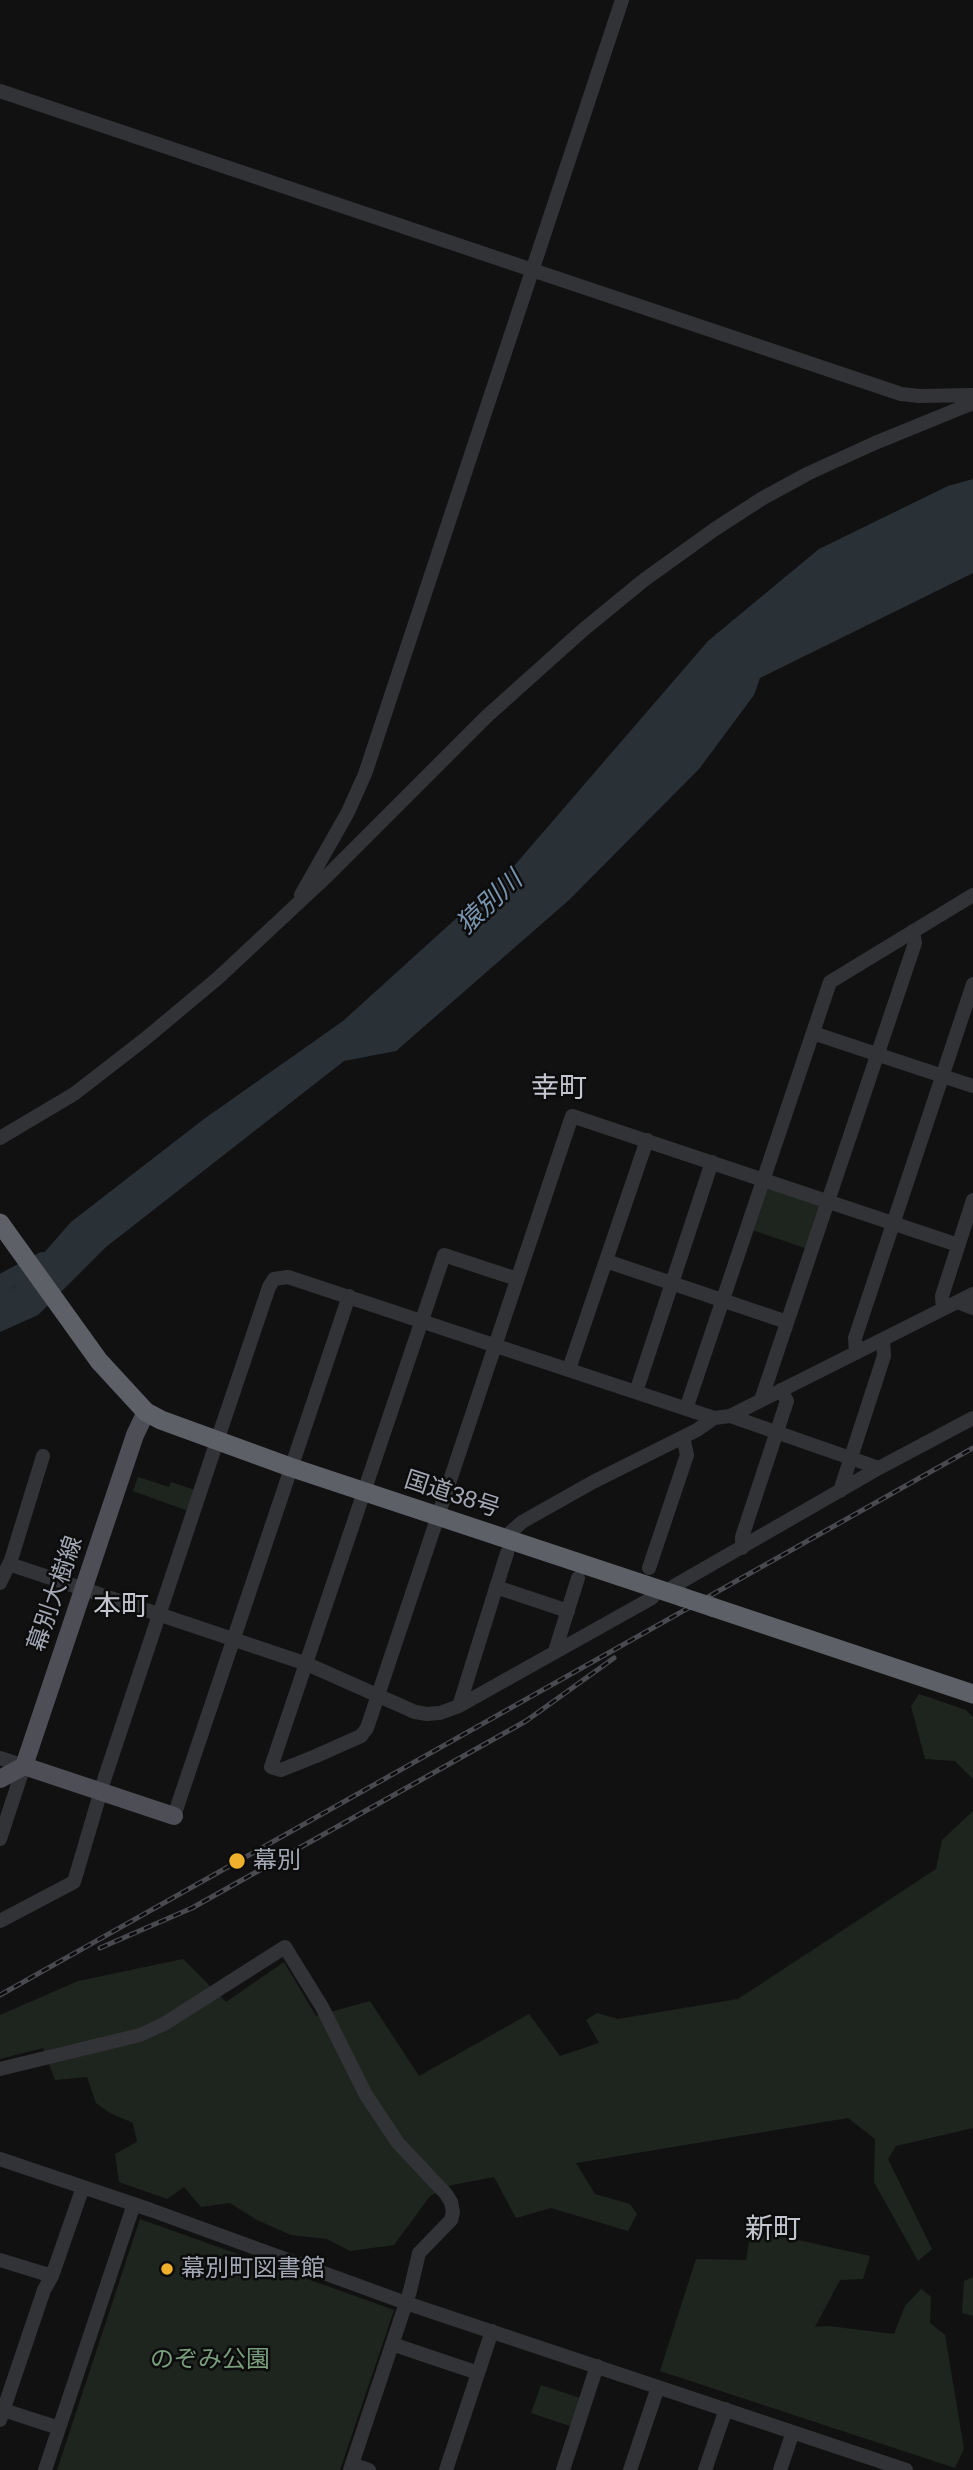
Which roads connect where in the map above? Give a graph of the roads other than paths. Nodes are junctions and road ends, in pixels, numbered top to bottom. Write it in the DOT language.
graph roads {
  1 [pos="622,0"];
  2 [pos="0,91"];
  3 [pos="533,270"];
  4 [pos="973,395"];
  5 [pos="973,403"];
  6 [pos="973,895"];
  7 [pos="295,905"];
  8 [pos="913,932"];
  9 [pos="973,984"];
  10 [pos="813,1032"];
  11 [pos="877,1053"];
  12 [pos="942,1076"];
  13 [pos="973,1086"];
  14 [pos="0,1138"];
  15 [pos="647,1140"];
  16 [pos="712,1162"];
  17 [pos="763,1179"];
  18 [pos="973,1200"];
  19 [pos="828,1201"];
  20 [pos="892,1222"];
  21 [pos="0,1223"];
  22 [pos="958,1245"];
  23 [pos="606,1261"];
  24 [pos="517,1279"];
  25 [pos="672,1283"];
  26 [pos="973,1294"];
  27 [pos="348,1296"];
  28 [pos="723,1300"];
  29 [pos="950,1306"];
  30 [pos="973,1308"];
  31 [pos="422,1320"];
  32 [pos="787,1322"];
  33 [pos="883,1340"];
  34 [pos="495,1345"];
  35 [pos="856,1353"];
  36 [pos="569,1369"];
  37 [pos="781,1390"];
  38 [pos="636,1392"];
  39 [pos="761,1400"];
  40 [pos="686,1409"];
  41 [pos="146,1412"];
  42 [pos="730,1416"];
  43 [pos="714,1418"];
  44 [pos="973,1418"];
  45 [pos="776,1433"];
  46 [pos="683,1437"];
  47 [pos="217,1441"];
  48 [pos="43,1456"];
  49 [pos="850,1458"];
  50 [pos="290,1467"];
  51 [pos="879,1468"];
  52 [pos="840,1491"];
  53 [pos="365,1492"];
  54 [pos="438,1517"];
  55 [pos="505,1545"];
  56 [pos="743,1548"];
  57 [pos="9,1564"];
  58 [pos="649,1568"];
  59 [pos="578,1578"];
  60 [pos="0,1583"];
  61 [pos="496,1587"];
  62 [pos="84,1588"];
  63 [pos="678,1592"];
  64 [pos="652,1598"];
  65 [pos="568,1611"];
  66 [pos="160,1614"];
  67 [pos="234,1639"];
  68 [pos="555,1651"];
  69 [pos="307,1664"];
  70 [pos="973,1694"];
  71 [pos="378,1697"];
  72 [pos="459,1706"];
  73 [pos="0,1758"];
  74 [pos="24,1766"];
  75 [pos="0,1779"];
  76 [pos="101,1792"];
  77 [pos="174,1816"];
  78 [pos="0,1839"];
  79 [pos="0,1921"];
  80 [pos="0,2069"];
  81 [pos="0,2159"];
  82 [pos="83,2187"];
  83 [pos="134,2204"];
  84 [pos="0,2260"];
  85 [pos="52,2276"];
  86 [pos="405,2303"];
  87 [pos="492,2331"];
  88 [pos="392,2344"];
  89 [pos="597,2366"];
  90 [pos="478,2373"];
  91 [pos="658,2387"];
  92 [pos="726,2409"];
  93 [pos="1,2413"];
  94 [pos="59,2428"];
  95 [pos="793,2432"];
  96 [pos="863,2455"];
  97 [pos="351,2467"];
  98 [pos="45,2470"];
  99 [pos="369,2470"];
  100 [pos="446,2470"];
  101 [pos="563,2470"];
  102 [pos="630,2470"];
  103 [pos="705,2470"];
  104 [pos="780,2470"];
  105 [pos="858,2470"];
  106 [pos="906,2470"];
  1 -- 3 [label="street"];
  2 -- 3 [label="street"];
  3 -- 4 [label="street"];
  3 -- 7 [label="street"];
  5 -- 7 [label="street"];
  6 -- 8 [label="street"];
  7 -- 14 [label="street"];
  8 -- 10 [label="street"];
  8 -- 11 [label="street"];
  9 -- 12 [label="street"];
  10 -- 11 [label="street"];
  10 -- 17 [label="street"];
  11 -- 12 [label="street"];
  11 -- 19 [label="street"];
  12 -- 13 [label="street"];
  12 -- 20 [label="street"];
  15 -- 16 [label="street"];
  15 -- 23 [label="street"];
  15 -- 24 [label="street"];
  16 -- 17 [label="street"];
  16 -- 25 [label="street"];
  17 -- 19 [label="street"];
  17 -- 28 [label="street"];
  18 -- 22 [label="street"];
  19 -- 20 [label="street"];
  19 -- 32 [label="street"];
  20 -- 22 [label="street"];
  20 -- 35 [label="street"];
  21 -- 41 [label="highway, 国道38号"];
  22 -- 29 [label="street"];
  23 -- 25 [label="street"];
  23 -- 36 [label="street"];
  24 -- 31 [label="street"];
  24 -- 34 [label="street"];
  25 -- 28 [label="street"];
  25 -- 38 [label="street"];
  26 -- 29 [label="street"];
  27 -- 31 [label="street"];
  27 -- 47 [label="street"];
  27 -- 50 [label="street"];
  28 -- 32 [label="street"];
  28 -- 40 [label="street"];
  29 -- 30 [label="street"];
  29 -- 33 [label="street"];
  31 -- 34 [label="street"];
  31 -- 53 [label="street"];
  32 -- 39 [label="street"];
  33 -- 35 [label="street"];
  33 -- 49 [label="street"];
  34 -- 36 [label="street"];
  34 -- 54 [label="street"];
  35 -- 37 [label="street"];
  36 -- 38 [label="street"];
  37 -- 39 [label="street"];
  37 -- 45 [label="street"];
  38 -- 40 [label="street"];
  39 -- 42 [label="street"];
  40 -- 43 [label="street"];
  41 -- 47 [label="highway, 国道38号"];
  41 -- 62 [label="main road, 幕別大樹線"];
  42 -- 43 [label="street"];
  42 -- 45 [label="street"];
  43 -- 46 [label="street"];
  44 -- 51 [label="street"];
  45 -- 49 [label="street"];
  45 -- 56 [label="street"];
  46 -- 55 [label="street"];
  46 -- 58 [label="street"];
  47 -- 50 [label="highway, 国道38号"];
  47 -- 66 [label="street"];
  48 -- 57 [label="street"];
  49 -- 51 [label="street"];
  49 -- 52 [label="street"];
  50 -- 53 [label="highway, 国道38号"];
  50 -- 67 [label="street"];
  51 -- 52 [label="street"];
  52 -- 56 [label="street"];
  53 -- 54 [label="highway, 国道38号"];
  53 -- 69 [label="street"];
  54 -- 55 [label="highway, 国道38号"];
  54 -- 71 [label="street"];
  55 -- 61 [label="street"];
  55 -- 63 [label="highway, 国道38号"];
  56 -- 63 [label="street"];
  57 -- 60 [label="street"];
  57 -- 62 [label="street"];
  59 -- 65 [label="street"];
  61 -- 65 [label="street"];
  61 -- 72 [label="street"];
  62 -- 66 [label="street"];
  62 -- 74 [label="main road, 幕別大樹線"];
  63 -- 70 [label="highway, 国道38号, bridge"];
  64 -- 68 [label="street"];
  65 -- 68 [label="street"];
  66 -- 67 [label="street"];
  66 -- 76 [label="street"];
  67 -- 69 [label="street"];
  67 -- 77 [label="street"];
  68 -- 72 [label="street"];
  69 -- 71 [label="street"];
  69 -- 71 [label="street"];
  71 -- 72 [label="street"];
  73 -- 74 [label="street"];
  74 -- 75 [label="main road"];
  74 -- 76 [label="main road"];
  74 -- 78 [label="street"];
  76 -- 77 [label="main road"];
  76 -- 79 [label="street"];
  80 -- 86 [label="street"];
  81 -- 82 [label="street"];
  82 -- 83 [label="street"];
  82 -- 85 [label="street"];
  83 -- 86 [label="street"];
  83 -- 94 [label="street"];
  84 -- 85 [label="street"];
  85 -- 93 [label="street"];
  86 -- 87 [label="street"];
  86 -- 88 [label="street"];
  87 -- 89 [label="street"];
  87 -- 90 [label="street"];
  88 -- 90 [label="street"];
  88 -- 97 [label="street"];
  89 -- 91 [label="street"];
  89 -- 101 [label="street"];
  90 -- 100 [label="street"];
  91 -- 92 [label="street"];
  91 -- 102 [label="street"];
  92 -- 95 [label="street"];
  92 -- 103 [label="street"];
  93 -- 94 [label="street"];
  94 -- 98 [label="street"];
  95 -- 96 [label="street"];
  95 -- 104 [label="street"];
  96 -- 105 [label="street"];
  96 -- 106 [label="street"];
  97 -- 99 [label="street"];
}
